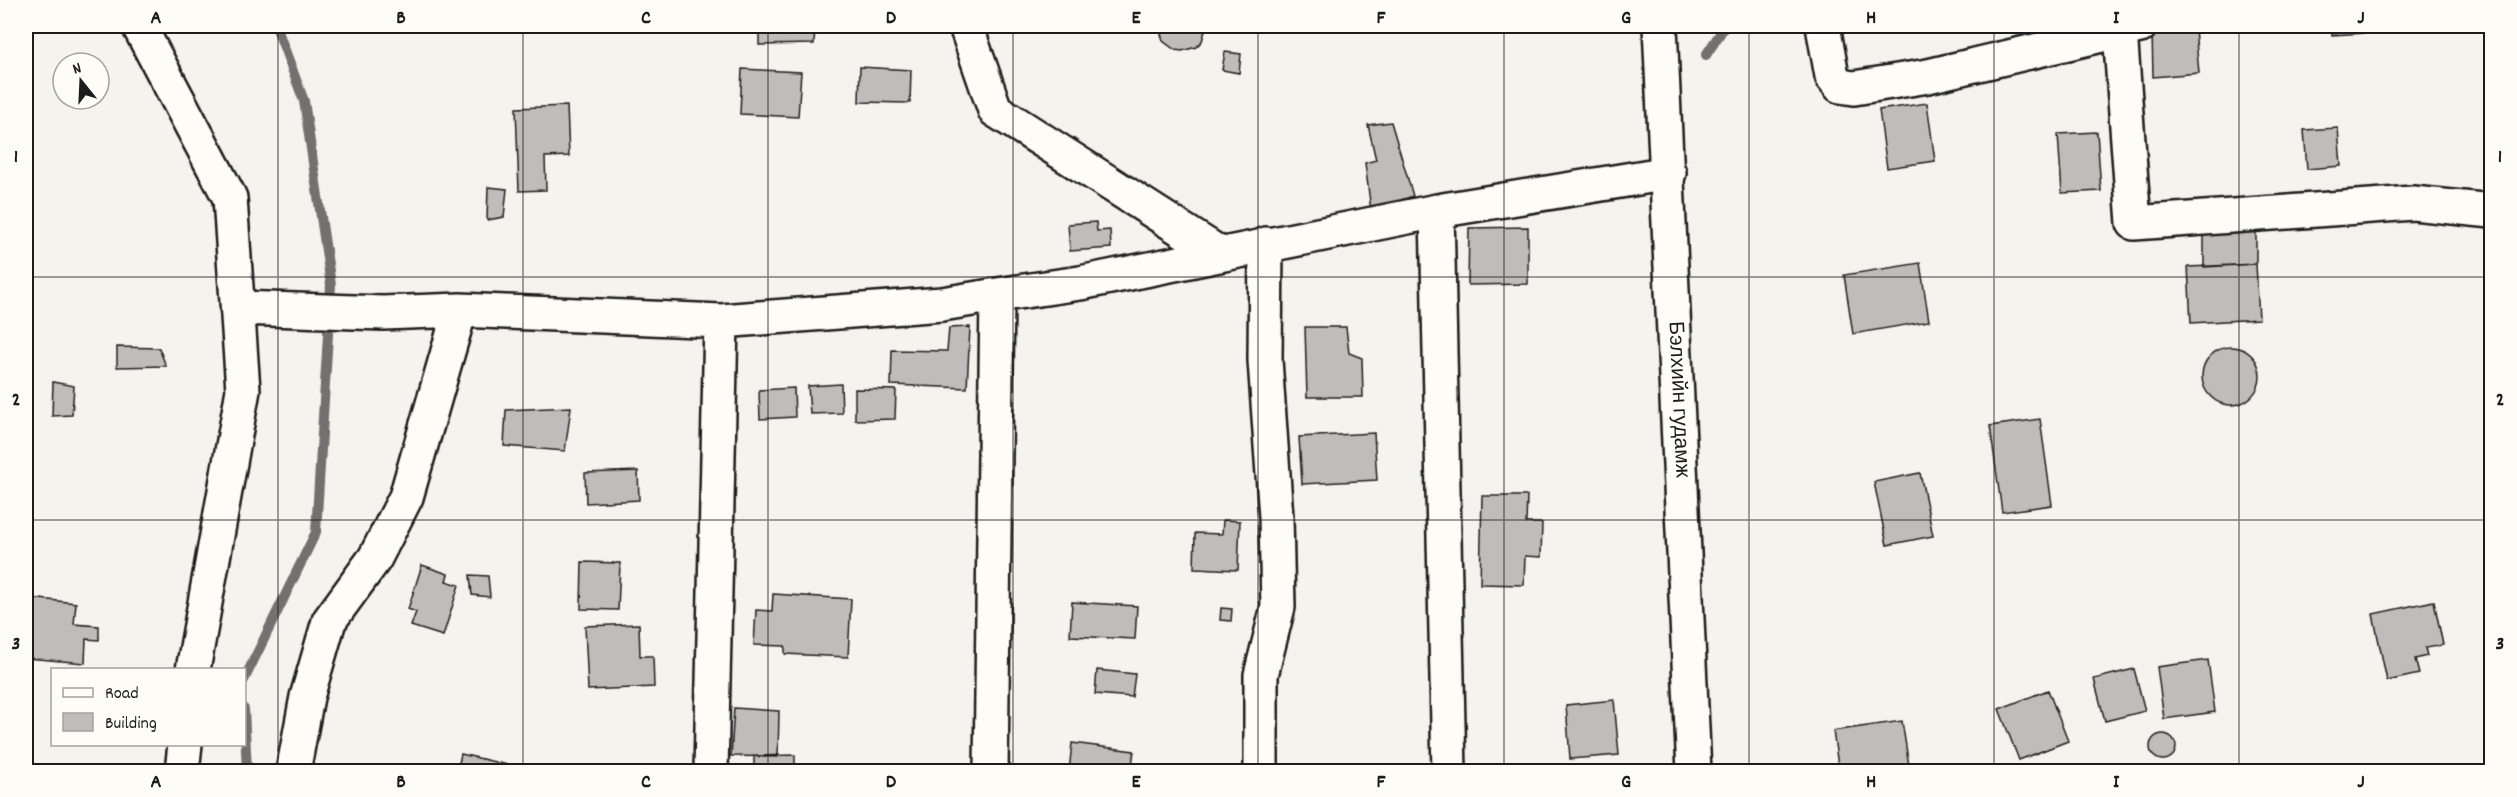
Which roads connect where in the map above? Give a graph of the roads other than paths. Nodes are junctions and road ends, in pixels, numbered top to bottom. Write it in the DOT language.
graph roads {
  1 [pos="139,26"];
  2 [pos="966,26"];
  3 [pos="1660,26"];
  4 [pos="1823,26"];
  5 [pos="2131,28"];
  6 [pos="1669,173"];
  7 [pos="1437,211"];
  8 [pos="2492,211"];
  9 [pos="1266,244"];
  10 [pos="1220,254"];
  11 [pos="997,295"];
  12 [pos="238,308"];
  13 [pos="460,310"];
  14 [pos="721,321"];
  15 [pos="194,668"];
  16 [pos="185,746"];
  17 [pos="182,771"];
  18 [pos="293,771"];
  19 [pos="711,771"];
  20 [pos="992,771"];
  21 [pos="1261,771"];
  22 [pos="1449,771"];
  23 [pos="1694,771"];
  1 -- 12 [label="street"];
  2 -- 10 [label="street"];
  3 -- 6 [label="street, Бэлхийн гудамж"];
  4 -- 5 [label="street"];
  5 -- 8 [label="street"];
  6 -- 7 [label="street"];
  6 -- 23 [label="street, Бэлхийн гудамж"];
  7 -- 9 [label="street"];
  7 -- 22 [label="street"];
  9 -- 10 [label="street"];
  9 -- 21 [label="street"];
  10 -- 11 [label="street"];
  11 -- 14 [label="street"];
  11 -- 20 [label="street"];
  12 -- 13 [label="street"];
  12 -- 15 [label="street"];
  13 -- 14 [label="street"];
  13 -- 18 [label="street"];
  14 -- 19 [label="street"];
  16 -- 17 [label="street"];
}
